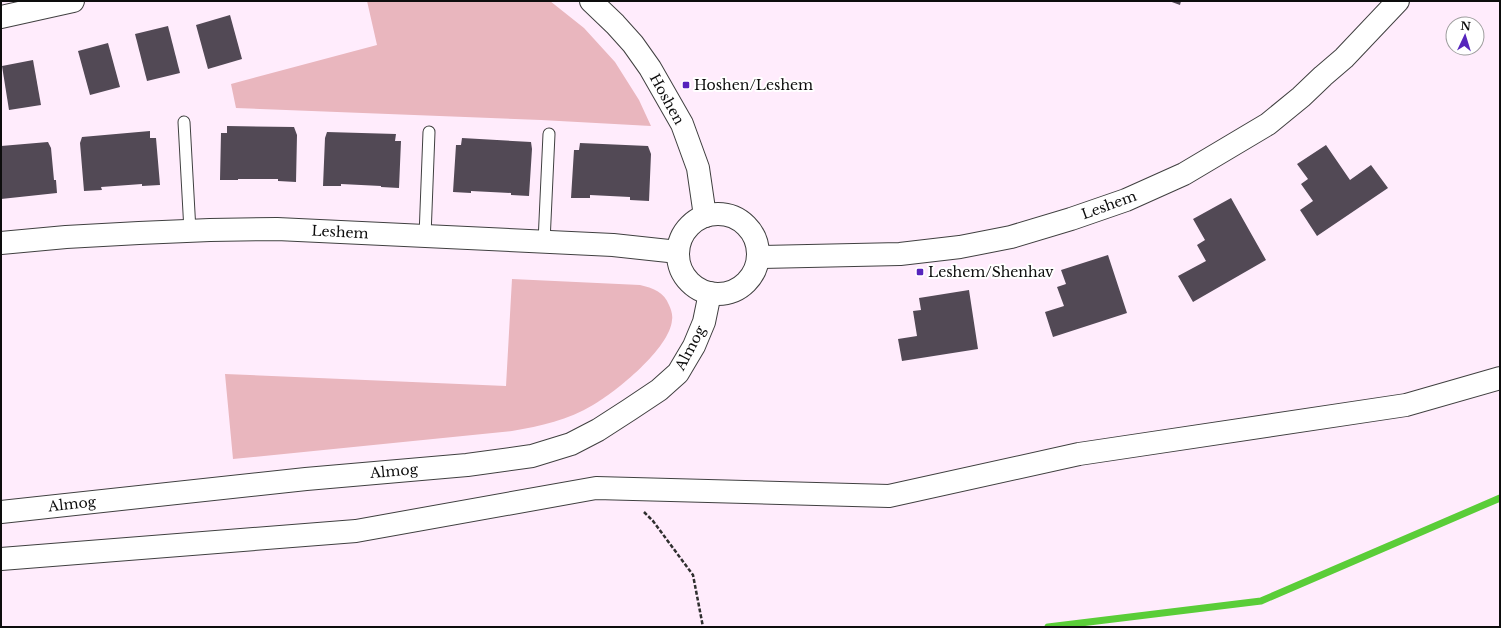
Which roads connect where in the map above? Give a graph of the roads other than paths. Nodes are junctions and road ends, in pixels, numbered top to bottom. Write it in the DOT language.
graph roads {
  1 [pos="73,1"];
  2 [pos="591,1"];
  3 [pos="1398,1"];
  4 [pos="1,17"];
  5 [pos="184,122"];
  6 [pos="429,132"];
  7 [pos="549,134"];
  8 [pos="705,216"];
  9 [pos="190,230"];
  10 [pos="425,236"];
  11 [pos="544,242"];
  12 [pos="1,244"];
  13 [pos="678,252"];
  14 [pos="758,257"];
  15 [pos="710,293"];
  16 [pos="1500,378"];
  17 [pos="1,512"];
  18 [pos="1,559"];
  1 -- 4 [label="street"];
  2 -- 8 [label="street, Hoshen"];
  3 -- 14 [label="street, Leshem"];
  5 -- 9 [label="lane"];
  6 -- 10 [label="lane"];
  7 -- 11 [label="lane"];
  8 -- 13 [label="street"];
  8 -- 14 [label="street"];
  9 -- 10 [label="street, Leshem"];
  9 -- 12 [label="street, Leshem"];
  10 -- 11 [label="street, Leshem"];
  11 -- 13 [label="street, Leshem"];
  13 -- 15 [label="street"];
  14 -- 15 [label="street"];
  15 -- 17 [label="street, Almog"];
  16 -- 18 [label="street"];
}
